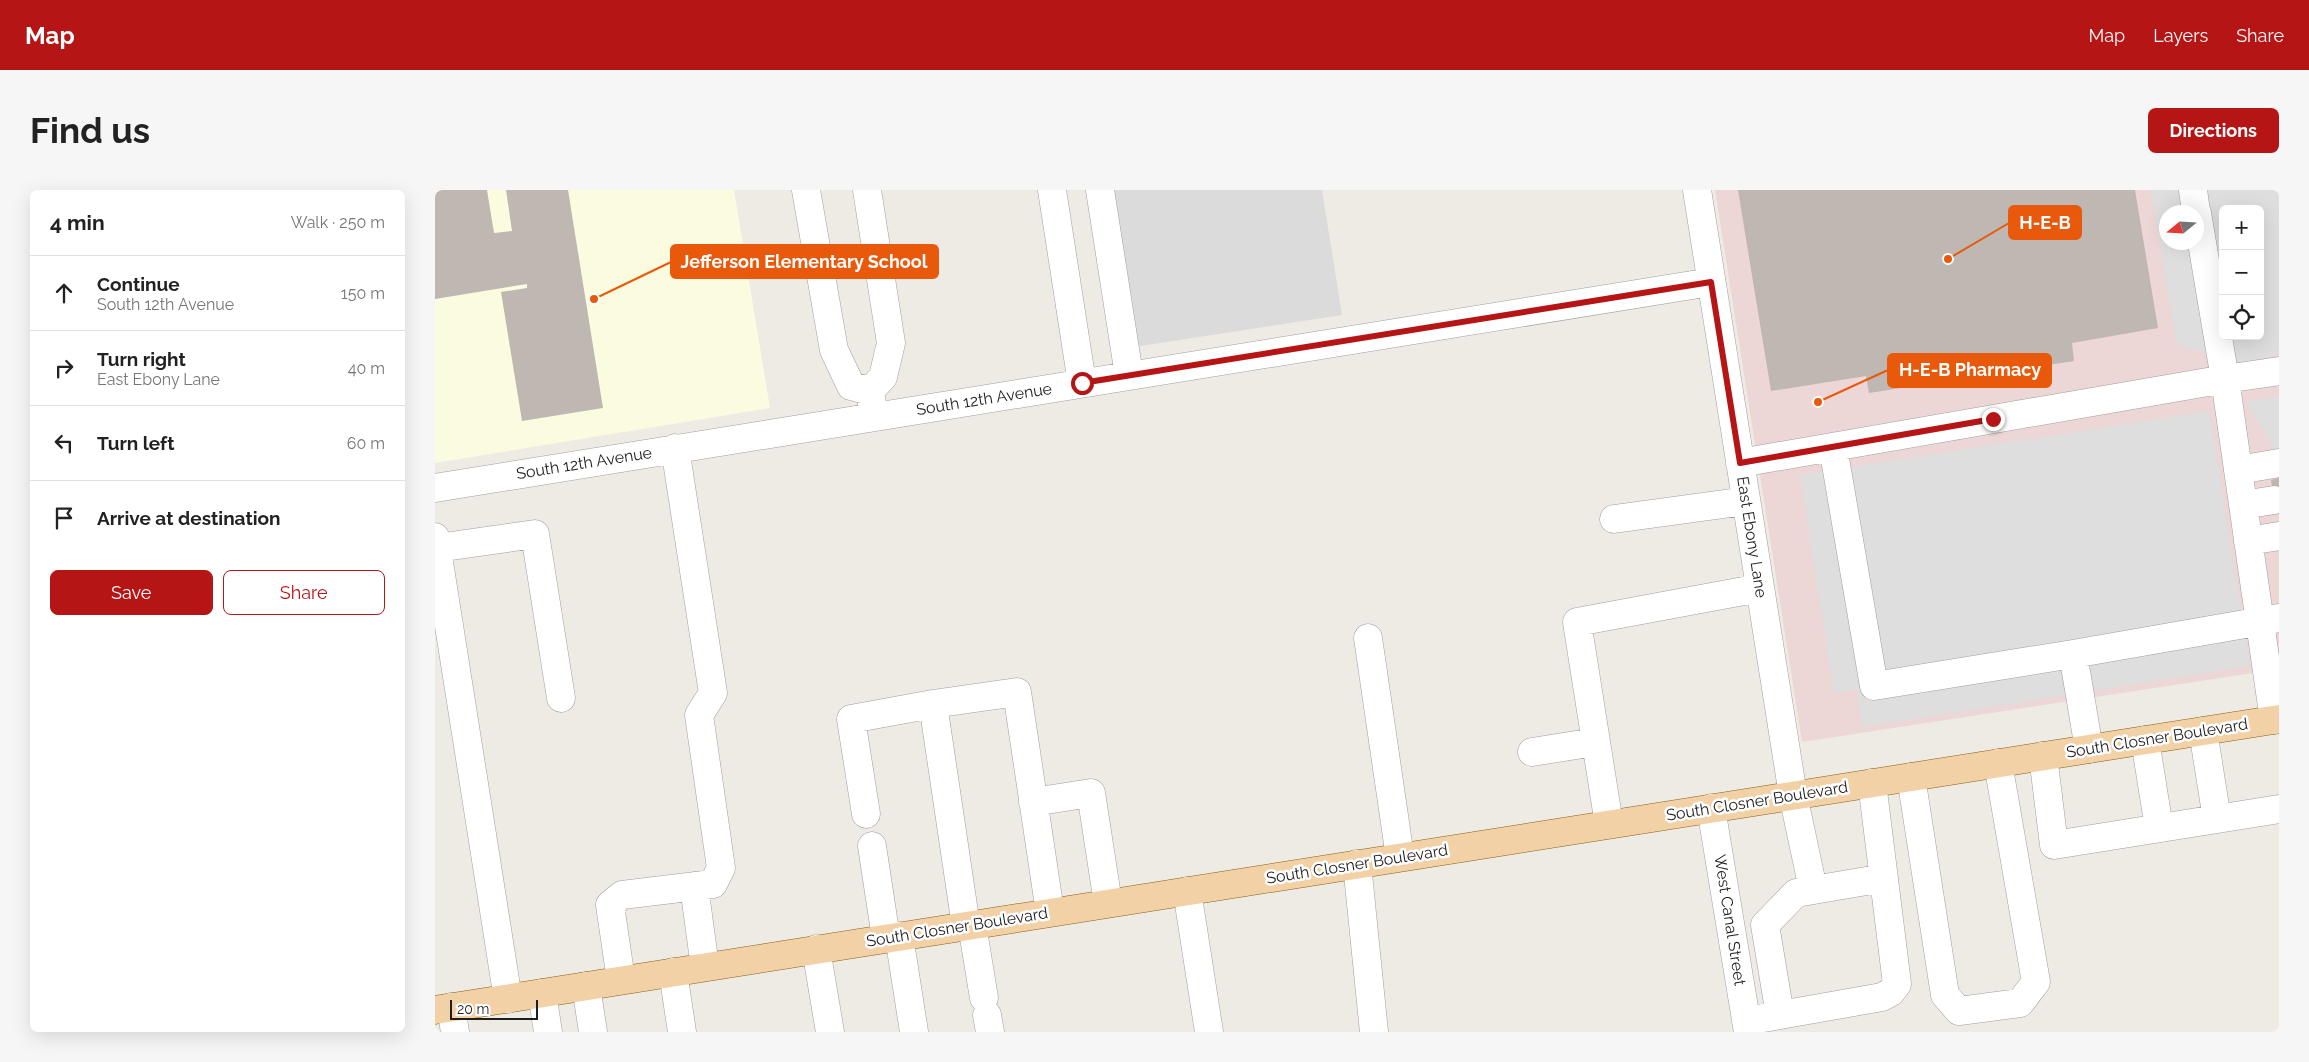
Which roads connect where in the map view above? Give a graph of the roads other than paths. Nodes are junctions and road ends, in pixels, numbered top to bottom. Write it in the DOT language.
graph roads {
  1 [pos="806,190"];
  2 [pos="867,190"];
  3 [pos="1053,190"];
  4 [pos="1100,190"];
  5 [pos="1697,190"];
  6 [pos="2193,190"];
  7 [pos="2195,205"];
  8 [pos="2202,250"];
  9 [pos="1711,282"];
  10 [pos="2279,370"];
  11 [pos="1129,374"];
  12 [pos="2225,379"];
  13 [pos="1082,383"];
  14 [pos="872,404"];
  15 [pos="1833,447"];
  16 [pos="675,448"];
  17 [pos="1740,463"];
  18 [pos="2279,463"];
  19 [pos="2238,470"];
  20 [pos="435,488"];
  21 [pos="2274,500"];
  22 [pos="1746,501"];
  23 [pos="2243,505"];
  24 [pos="1614,519"];
  25 [pos="2279,536"];
  26 [pos="2248,541"];
  27 [pos="436,542"];
  28 [pos="1760,588"];
  29 [pos="2269,619"];
  30 [pos="1369,638"];
  31 [pos="2073,654"];
  32 [pos="561,698"];
  33 [pos="933,704"];
  34 [pos="2277,719"];
  35 [pos="2203,730"];
  36 [pos="2145,740"];
  37 [pos="1595,742"];
  38 [pos="2089,749"];
  39 [pos="1532,752"];
  40 [pos="2043,756"];
  41 [pos="1998,763"];
  42 [pos="1911,777"];
  43 [pos="1872,783"];
  44 [pos="1793,795"];
  45 [pos="1033,802"];
  46 [pos="1711,808"];
  47 [pos="2279,809"];
  48 [pos="866,814"];
  49 [pos="2217,819"];
  50 [pos="1609,824"];
  51 [pos="2159,828"];
  52 [pos="872,846"];
  53 [pos="1400,857"];
  54 [pos="1357,864"];
  55 [pos="1884,878"];
  56 [pos="693,886"];
  57 [pos="1813,889"];
  58 [pos="1187,891"];
  59 [pos="1108,903"];
  60 [pos="1050,912"];
  61 [pos="969,925"];
  62 [pos="1765,925"];
  63 [pos="1731,931"];
  64 [pos="893,937"];
  65 [pos="816,949"];
  66 [pos="705,967"];
  67 [pos="673,972"];
  68 [pos="621,980"];
  69 [pos="586,986"];
  70 [pos="541,993"];
  71 [pos="507,999"];
  72 [pos="987,1015"];
  73 [pos="1779,1015"];
  74 [pos="447,1016"];
  75 [pos="1747,1027"];
  76 [pos="548,1032"];
  77 [pos="593,1032"];
  78 [pos="682,1032"];
  79 [pos="830,1032"];
  80 [pos="914,1032"];
  81 [pos="1209,1032"];
  82 [pos="1374,1032"];
  1 -- 14 [label="street"];
  2 -- 14 [label="street"];
  3 -- 13 [label="street"];
  4 -- 11 [label="street"];
  5 -- 9 [label="street, East Ebony Lane"];
  6 -- 7 [label="street"];
  8 -- 12 [label="street"];
  9 -- 11 [label="street, South 12th Avenue"];
  9 -- 17 [label="street, East Ebony Lane"];
  10 -- 12 [label="street"];
  11 -- 13 [label="street, South 12th Avenue"];
  12 -- 15 [label="street"];
  12 -- 19 [label="street"];
  13 -- 14 [label="street, South 12th Avenue"];
  14 -- 16 [label="street, South 12th Avenue"];
  15 -- 17 [label="street"];
  15 -- 31 [label="street"];
  16 -- 20 [label="street, South 12th Avenue"];
  16 -- 56 [label="street"];
  17 -- 22 [label="street, East Ebony Lane"];
  18 -- 19 [label="street"];
  19 -- 23 [label="street"];
  21 -- 23 [label="street"];
  22 -- 24 [label="street"];
  22 -- 28 [label="street, East Ebony Lane"];
  23 -- 26 [label="street"];
  25 -- 26 [label="street"];
  26 -- 29 [label="street"];
  27 -- 32 [label="street"];
  27 -- 71 [label="street"];
  28 -- 37 [label="street"];
  28 -- 44 [label="street, East Ebony Lane"];
  29 -- 31 [label="street"];
  29 -- 34 [label="street"];
  30 -- 53 [label="street"];
  31 -- 38 [label="street"];
  33 -- 45 [label="street"];
  33 -- 48 [label="street"];
  33 -- 61 [label="street"];
  34 -- 35 [label="main road, South Closner Boulevard"];
  35 -- 36 [label="main road, South Closner Boulevard"];
  35 -- 49 [label="street"];
  36 -- 38 [label="main road, South Closner Boulevard"];
  36 -- 51 [label="street"];
  37 -- 39 [label="street"];
  37 -- 50 [label="street"];
  38 -- 40 [label="main road, South Closner Boulevard"];
  40 -- 41 [label="main road, South Closner Boulevard"];
  40 -- 51 [label="street"];
  41 -- 42 [label="main road, South Closner Boulevard"];
  41 -- 42 [label="street"];
  42 -- 43 [label="main road, South Closner Boulevard"];
  43 -- 44 [label="main road, South Closner Boulevard"];
  43 -- 55 [label="street"];
  44 -- 46 [label="main road, South Closner Boulevard"];
  44 -- 57 [label="street, East Ebony Lane"];
  45 -- 59 [label="street"];
  45 -- 60 [label="street"];
  46 -- 50 [label="main road, South Closner Boulevard"];
  46 -- 63 [label="street, West Canal Street"];
  47 -- 49 [label="street"];
  49 -- 51 [label="street"];
  50 -- 53 [label="main road, South Closner Boulevard"];
  52 -- 64 [label="street"];
  53 -- 54 [label="main road, South Closner Boulevard"];
  54 -- 58 [label="main road, South Closner Boulevard"];
  54 -- 82 [label="street"];
  55 -- 57 [label="street"];
  55 -- 73 [label="street"];
  56 -- 66 [label="street"];
  56 -- 68 [label="street"];
  57 -- 62 [label="street"];
  58 -- 59 [label="main road, South Closner Boulevard"];
  58 -- 81 [label="street"];
  59 -- 60 [label="main road, South Closner Boulevard"];
  60 -- 61 [label="main road, South Closner Boulevard"];
  61 -- 64 [label="main road, South Closner Boulevard"];
  61 -- 72 [label="street"];
  62 -- 63 [label="street"];
  62 -- 73 [label="street"];
  63 -- 75 [label="street, West Canal Street"];
  64 -- 65 [label="main road, South Closner Boulevard"];
  64 -- 80 [label="street"];
  65 -- 66 [label="main road, South Closner Boulevard"];
  65 -- 79 [label="street"];
  66 -- 67 [label="main road, South Closner Boulevard"];
  67 -- 68 [label="main road, South Closner Boulevard"];
  67 -- 78 [label="street"];
  68 -- 69 [label="main road, South Closner Boulevard"];
  69 -- 70 [label="main road, South Closner Boulevard"];
  69 -- 77 [label="street"];
  70 -- 71 [label="main road, South Closner Boulevard"];
  70 -- 76 [label="street"];
  71 -- 74 [label="main road, South Closner Boulevard"];
  73 -- 75 [label="street"];
}
